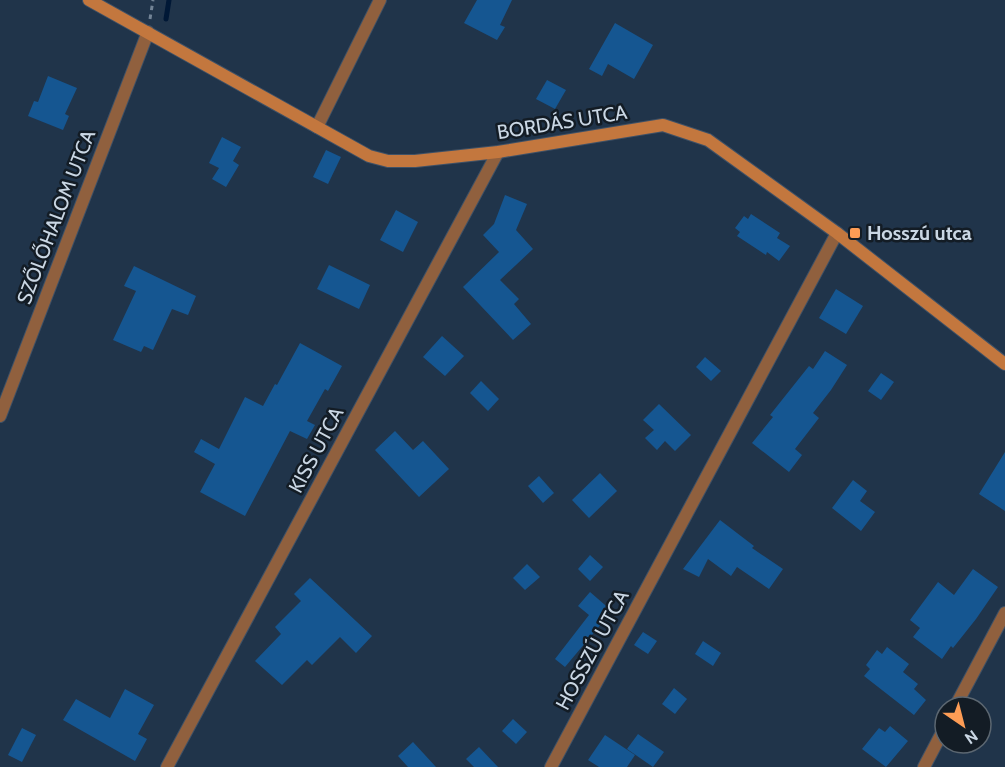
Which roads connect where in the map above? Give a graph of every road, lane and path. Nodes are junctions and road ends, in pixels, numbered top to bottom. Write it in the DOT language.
graph roads {
  1 [pos="89,0"];
  2 [pos="380,0"];
  3 [pos="148,32"];
  4 [pos="317,127"];
  5 [pos="498,152"];
  6 [pos="837,233"];
  7 [pos="1005,364"];
  8 [pos="0,416"];
  9 [pos="1005,613"];
  10 [pos="962,695"];
  11 [pos="933,750"];
  12 [pos="167,767"];
  13 [pos="551,767"];
  14 [pos="924,767"];
  1 -- 3 [label="street, BORDÁS UTCA"];
  2 -- 4 [label="street"];
  3 -- 4 [label="street, BORDÁS UTCA"];
  3 -- 8 [label="street, SZŐLŐHALOM UTCA"];
  4 -- 5 [label="street, BORDÁS UTCA"];
  5 -- 6 [label="street, BORDÁS UTCA"];
  5 -- 12 [label="street, KISS UTCA"];
  6 -- 7 [label="street, BORDÁS UTCA"];
  6 -- 13 [label="street, HOSSZÚ UTCA"];
  9 -- 10 [label="street"];
  11 -- 14 [label="street"];
}
